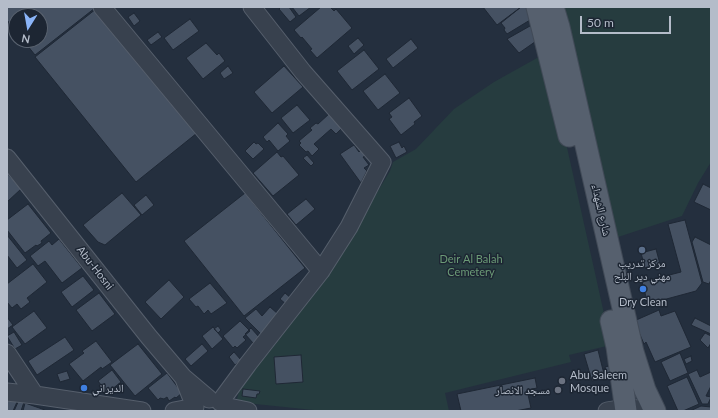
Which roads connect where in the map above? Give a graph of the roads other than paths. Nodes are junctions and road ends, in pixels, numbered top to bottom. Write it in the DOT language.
graph roads {
  1 [pos="102,7"];
  2 [pos="252,7"];
  3 [pos="541,7"];
  4 [pos="7,158"];
  5 [pos="321,271"];
  6 [pos="7,353"];
  7 [pos="7,392"];
  8 [pos="35,395"];
  9 [pos="211,406"];
  10 [pos="619,410"];
  11 [pos="142,411"];
  12 [pos="174,411"];
  13 [pos="248,411"];
  14 [pos="655,411"];
  1 -- 5 [label="street"];
  2 -- 5 [label="street"];
  3 -- 10 [label="main road, شارع الشهداء"];
  3 -- 14 [label="main road, شارع الشهداء"];
  4 -- 9 [label="street, Abu-Hosni"];
  5 -- 9 [label="street"];
  6 -- 8 [label="street"];
  7 -- 8 [label="street"];
  8 -- 11 [label="street"];
  9 -- 12 [label="street"];
  9 -- 13 [label="street"];
  10 -- 14 [label="street"];
}
